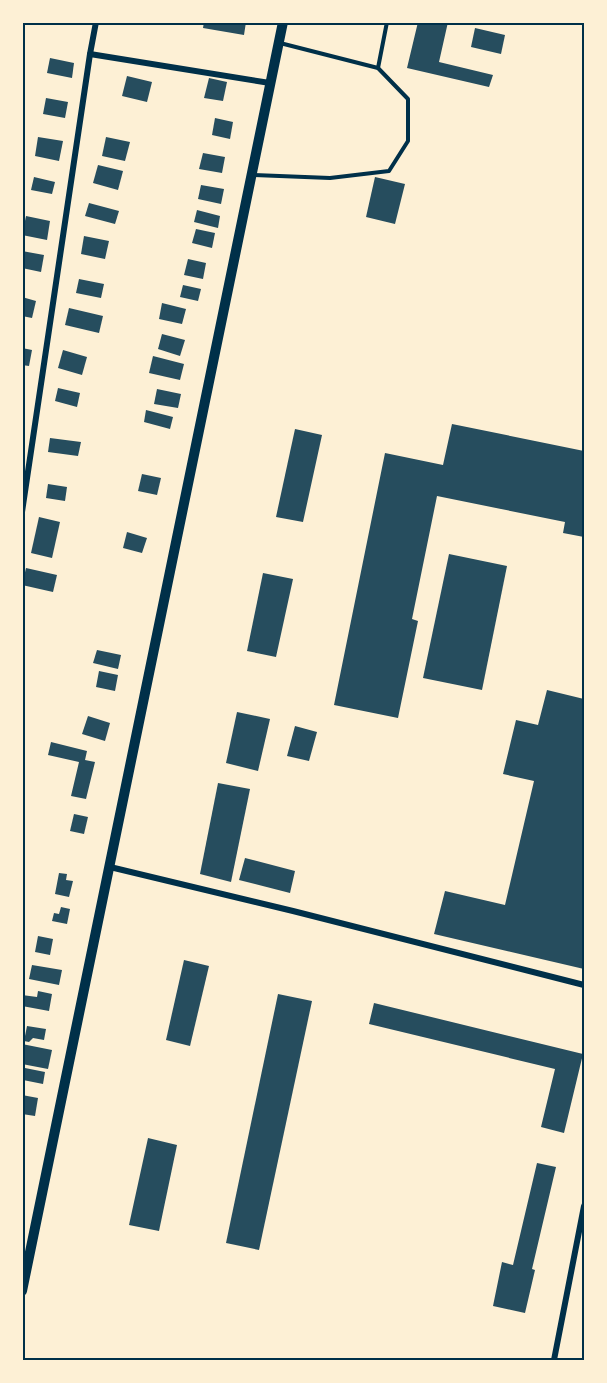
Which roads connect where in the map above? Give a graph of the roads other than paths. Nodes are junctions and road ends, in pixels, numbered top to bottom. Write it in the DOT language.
graph roads {
  1 [pos="96,22"];
  2 [pos="283,22"];
  3 [pos="387,22"];
  4 [pos="279,43"];
  5 [pos="90,54"];
  6 [pos="378,68"];
  7 [pos="270,83"];
  8 [pos="252,175"];
  9 [pos="22,512"];
  10 [pos="110,867"];
  11 [pos="585,986"];
  12 [pos="585,1206"];
  13 [pos="22,1291"];
  14 [pos="554,1360"];
  1 -- 5 [label="street"];
  2 -- 4 [label="main road"];
  3 -- 6 [label="lane"];
  4 -- 6 [label="lane"];
  4 -- 7 [label="main road"];
  5 -- 7 [label="street"];
  5 -- 9 [label="street"];
  6 -- 8 [label="lane"];
  7 -- 8 [label="main road"];
  8 -- 10 [label="main road"];
  10 -- 11 [label="street"];
  10 -- 13 [label="main road"];
  12 -- 14 [label="street"];
}
